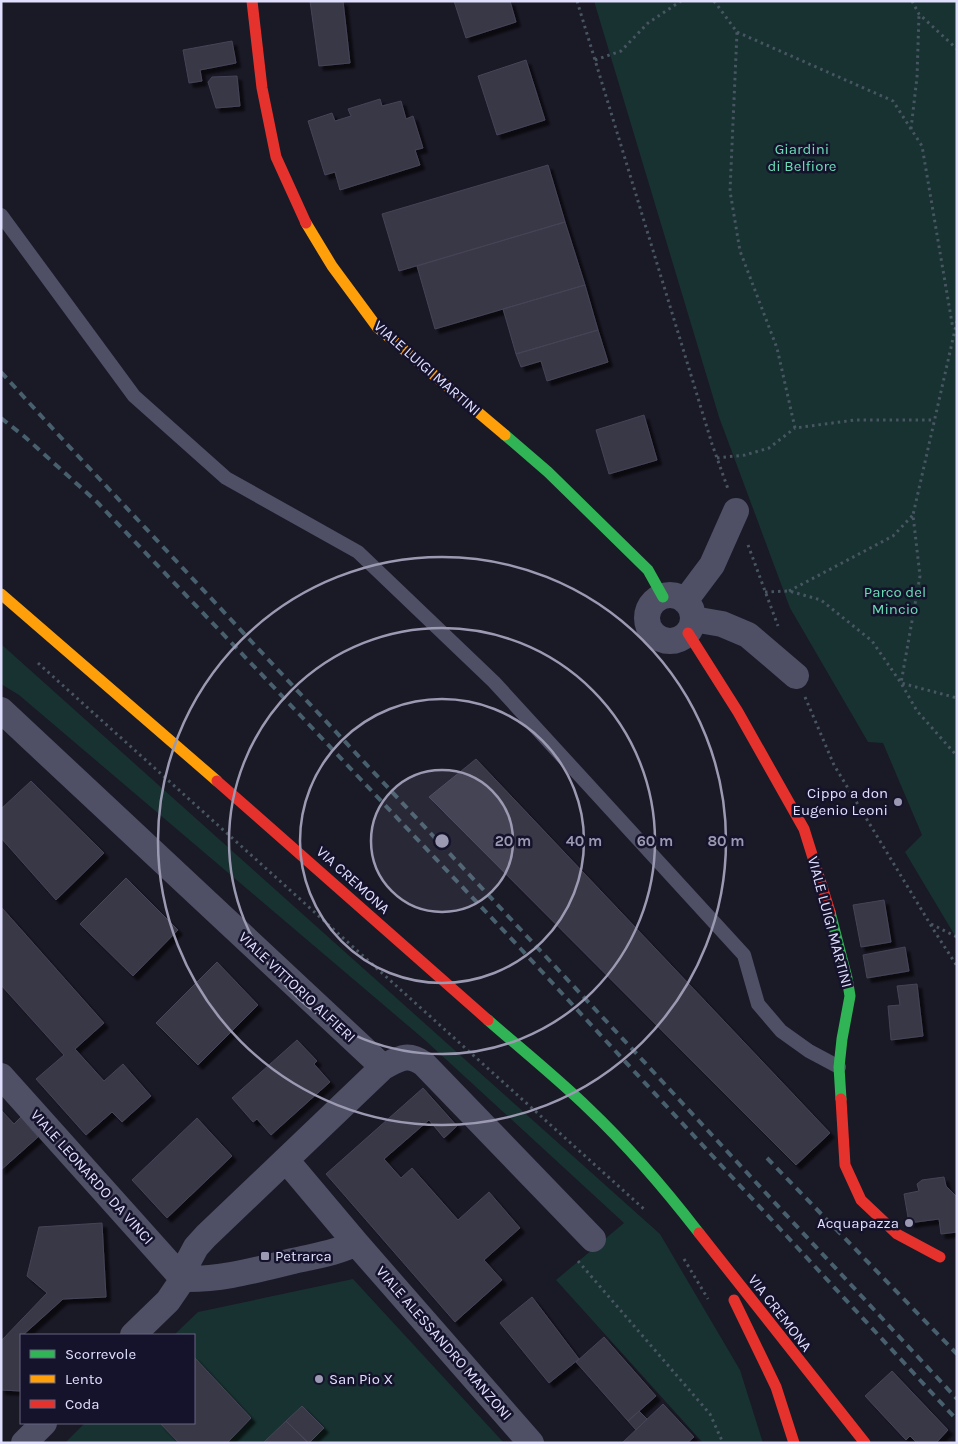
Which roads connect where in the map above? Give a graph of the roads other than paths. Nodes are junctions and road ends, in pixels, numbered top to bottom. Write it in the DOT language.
graph roads {
  1 [pos="252,1"];
  2 [pos="1,215"];
  3 [pos="736,511"];
  4 [pos="1,594"];
  5 [pos="682,612"];
  6 [pos="796,676"];
  7 [pos="1,710"];
  8 [pos="383,1067"];
  9 [pos="839,1067"];
  10 [pos="1,1076"];
  11 [pos="286,1160"];
  12 [pos="673,1200"];
  13 [pos="592,1239"];
  14 [pos="356,1243"];
  15 [pos="940,1257"];
  16 [pos="183,1279"];
  17 [pos="134,1334"];
  18 [pos="43,1424"];
  19 [pos="24,1443"];
  20 [pos="531,1443"];
  21 [pos="794,1443"];
  22 [pos="865,1443"];
  1 -- 5 [label="main road, VIALE LUIGI MARTINI"];
  2 -- 9 [label="lane"];
  3 -- 5 [label="street"];
  4 -- 12 [label="main road, VIA CREMONA"];
  5 -- 6 [label="street"];
  5 -- 9 [label="main road, VIALE LUIGI MARTINI"];
  7 -- 8 [label="street, VIALE VITTORIO ALFIERI"];
  8 -- 11 [label="street"];
  8 -- 13 [label="street"];
  9 -- 15 [label="main road, VIALE LUIGI MARTINI"];
  10 -- 16 [label="street, VIALE LEONARDO DA VINCI"];
  11 -- 14 [label="street, VIALE ALESSANDRO MANZONI"];
  11 -- 16 [label="street"];
  12 -- 21 [label="main road, VIA CREMONA"];
  12 -- 22 [label="main road, VIA CREMONA"];
  14 -- 16 [label="street"];
  14 -- 20 [label="street, VIALE ALESSANDRO MANZONI"];
  16 -- 17 [label="street"];
  18 -- 19 [label="street"];
}
